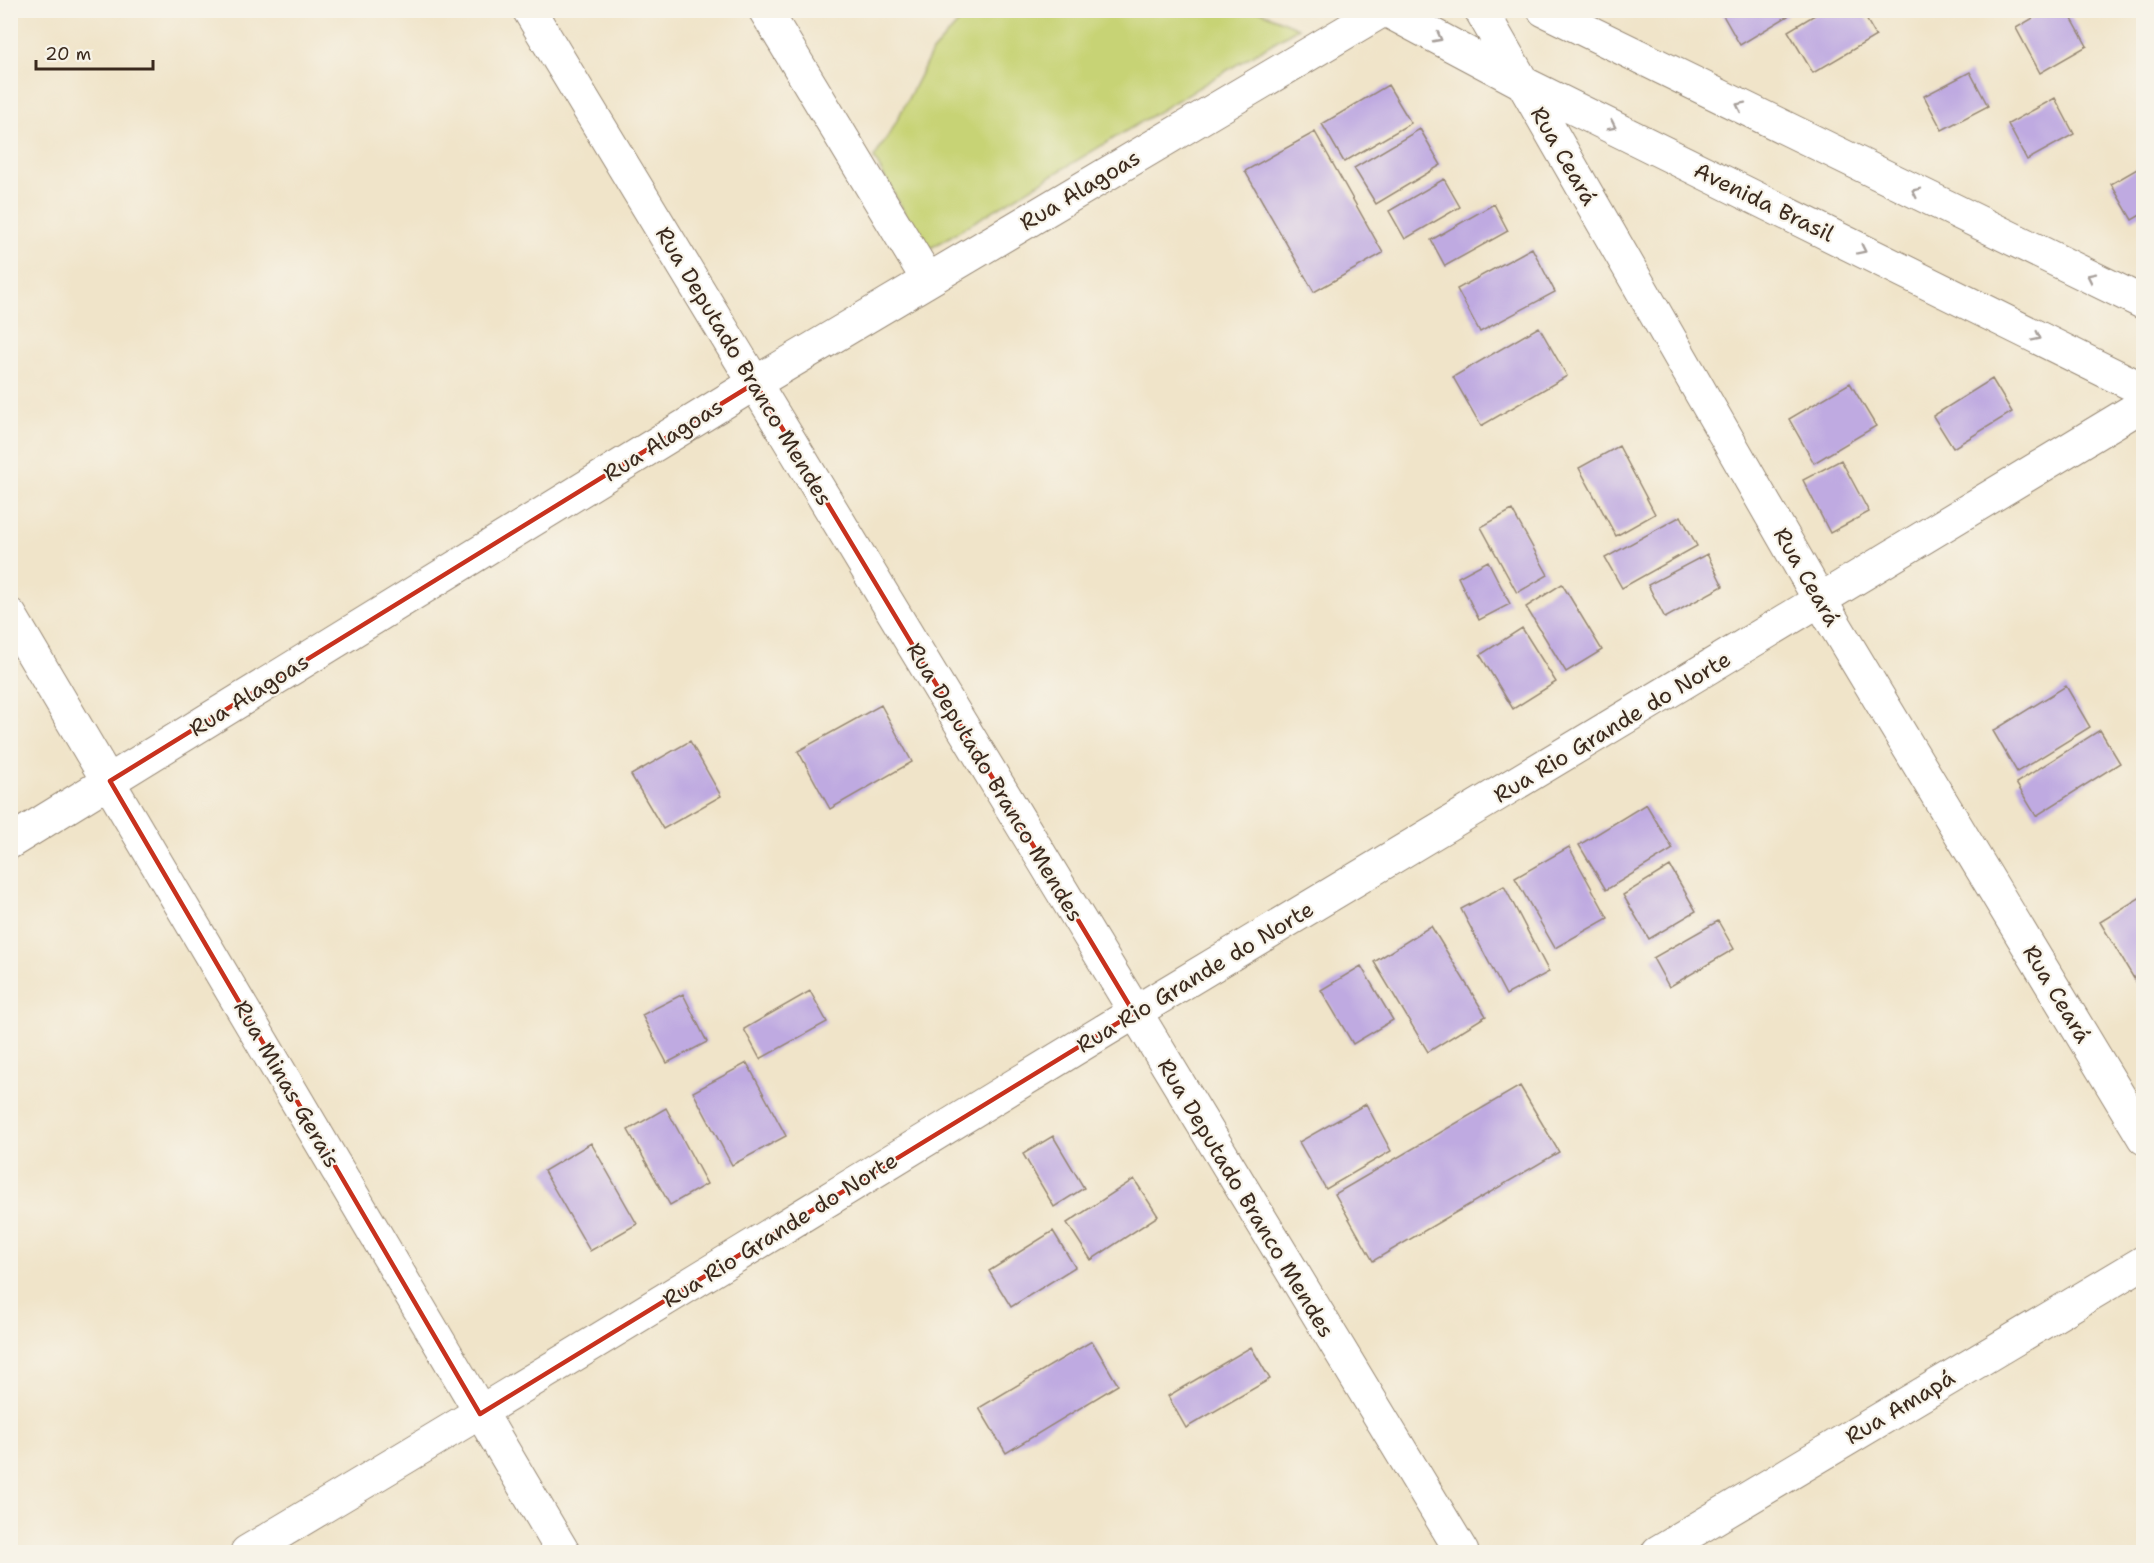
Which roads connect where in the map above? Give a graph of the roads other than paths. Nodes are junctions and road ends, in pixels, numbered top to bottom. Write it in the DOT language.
graph roads {
  1 [pos="529,10"];
  2 [pos="765,10"];
  3 [pos="1385,10"];
  4 [pos="1480,10"];
  5 [pos="1544,10"];
  6 [pos="1521,82"];
  7 [pos="928,280"];
  8 [pos="2144,303"];
  9 [pos="755,383"];
  10 [pos="2144,390"];
  11 [pos="2144,404"];
  12 [pos="1821,602"];
  13 [pos="10,615"];
  14 [pos="110,781"];
  15 [pos="10,842"];
  16 [pos="1134,1013"];
  17 [pos="2144,1138"];
  18 [pos="2144,1262"];
  19 [pos="480,1414"];
  20 [pos="247,1552"];
  21 [pos="563,1552"];
  22 [pos="1462,1552"];
  23 [pos="1658,1552"];
  1 -- 9 [label="street, Rua Deputado Branco Mendes"];
  2 -- 7 [label="street"];
  3 -- 6 [label="street, Avenida Brasil, one-way"];
  3 -- 7 [label="street, Rua Alagoas"];
  4 -- 6 [label="street, Rua Ceará"];
  8 -- 5 [label="street, one-way"];
  6 -- 10 [label="street, Avenida Brasil, one-way"];
  6 -- 12 [label="street, Rua Ceará"];
  7 -- 9 [label="street, Rua Alagoas"];
  9 -- 14 [label="street, Rua Alagoas"];
  9 -- 16 [label="street, Rua Deputado Branco Mendes"];
  11 -- 12 [label="street, Rua Rio Grande do Norte"];
  12 -- 16 [label="street, Rua Rio Grande do Norte"];
  12 -- 17 [label="street, Rua Ceará"];
  13 -- 14 [label="street, Rua Minas Gerais"];
  14 -- 15 [label="street, Rua Alagoas"];
  14 -- 19 [label="street, Rua Minas Gerais"];
  16 -- 19 [label="street, Rua Rio Grande do Norte"];
  16 -- 22 [label="street, Rua Deputado Branco Mendes"];
  18 -- 23 [label="street, Rua Amapá"];
  19 -- 20 [label="street, Rua Rio Grande do Norte"];
  19 -- 21 [label="street, Rua Minas Gerais"];
}
